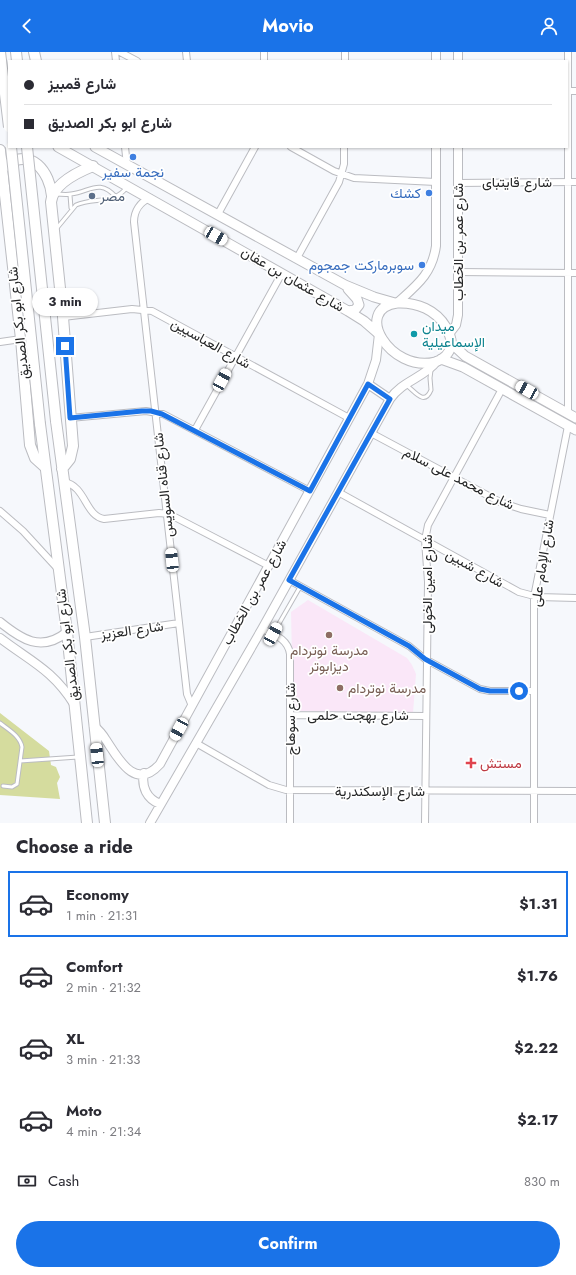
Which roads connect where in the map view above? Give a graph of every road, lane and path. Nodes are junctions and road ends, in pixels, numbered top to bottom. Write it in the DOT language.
graph roads {
  1 [pos="0,52"];
  2 [pos="120,52"];
  3 [pos="134,60"];
  4 [pos="8,118"];
  5 [pos="11,148"];
  6 [pos="27,148"];
  7 [pos="60,148"];
  8 [pos="97,148"];
  9 [pos="125,148"];
  10 [pos="255,148"];
  11 [pos="293,148"];
  12 [pos="344,148"];
  13 [pos="436,148"];
  14 [pos="458,148"];
  15 [pos="568,148"];
  16 [pos="0,150"];
  17 [pos="127,165"];
  18 [pos="93,166"];
  19 [pos="1,171"];
  20 [pos="342,174"];
  21 [pos="436,182"];
  22 [pos="568,182"];
  23 [pos="576,182"];
  24 [pos="458,183"];
  25 [pos="128,186"];
  26 [pos="53,195"];
  27 [pos="70,195"];
  28 [pos="116,197"];
  29 [pos="150,198"];
  30 [pos="72,208"];
  31 [pos="218,214"];
  32 [pos="54,230"];
  33 [pos="297,258"];
  34 [pos="458,272"];
  35 [pos="282,273"];
  36 [pos="568,273"];
  37 [pos="576,273"];
  38 [pos="340,282"];
  39 [pos="396,303"];
  40 [pos="144,309"];
  41 [pos="348,311"];
  42 [pos="63,317"];
  43 [pos="379,334"];
  44 [pos="450,338"];
  45 [pos="21,339"];
  46 [pos="0,342"];
  47 [pos="236,356"];
  48 [pos="437,363"];
  49 [pos="368,384"];
  50 [pos="404,385"];
  51 [pos="502,389"];
  52 [pos="390,399"];
  53 [pos="155,412"];
  54 [pos="572,416"];
  55 [pos="70,418"];
  56 [pos="349,418"];
  57 [pos="572,428"];
  58 [pos="195,430"];
  59 [pos="371,433"];
  60 [pos="45,467"];
  61 [pos="62,469"];
  62 [pos="454,477"];
  63 [pos="64,482"];
  64 [pos="310,491"];
  65 [pos="338,492"];
  66 [pos="0,511"];
  67 [pos="166,513"];
  68 [pos="550,515"];
  69 [pos="425,540"];
  70 [pos="269,566"];
  71 [pos="58,570"];
  72 [pos="289,580"];
  73 [pos="300,586"];
  74 [pos="534,597"];
  75 [pos="576,598"];
  76 [pos="0,622"];
  77 [pos="178,623"];
  78 [pos="262,629"];
  79 [pos="66,632"];
  80 [pos="273,634"];
  81 [pos="85,637"];
  82 [pos="0,638"];
  83 [pos="427,660"];
  84 [pos="534,691"];
  85 [pos="74,704"];
  86 [pos="192,706"];
  87 [pos="290,715"];
  88 [pos="426,716"];
  89 [pos="0,723"];
  90 [pos="94,726"];
  91 [pos="196,743"];
  92 [pos="80,757"];
  93 [pos="20,761"];
  94 [pos="144,773"];
  95 [pos="3,786"];
  96 [pos="290,791"];
  97 [pos="426,791"];
  98 [pos="534,791"];
  99 [pos="576,791"];
  100 [pos="160,804"];
  101 [pos="87,823"];
  102 [pos="105,823"];
  103 [pos="150,823"];
  104 [pos="290,823"];
  105 [pos="425,823"];
  106 [pos="534,823"];
  1 -- 4 [label="main road, bridge"];
  2 -- 3 [label="street"];
  5 -- 60 [label="main road, شارع ابو بكر الصديق, bridge"];
  6 -- 61 [label="main road, شارع ابو بكر الصديق, bridge"];
  7 -- 18 [label="main road, شارع عثمان بن عفان"];
  8 -- 17 [label="main road, شارع عثمان بن عفان"];
  9 -- 17 [label="street"];
  10 -- 31 [label="street"];
  11 -- 20 [label="street"];
  12 -- 20 [label="street"];
  13 -- 21 [label="street, شارع عمر بن الخطاب"];
  14 -- 24 [label="street, شارع عمر بن الخطاب"];
  15 -- 22 [label="street"];
  16 -- 19 [label="main road, شارع ابو بكر الصديق"];
  17 -- 31 [label="main road, شارع عثمان بن عفان"];
  18 -- 25 [label="main road, شارع عثمان بن عفان"];
  18 -- 26 [label="main road"];
  19 -- 26 [label="main road"];
  19 -- 45 [label="main road, شارع ابو بكر الصديق"];
  20 -- 21 [label="street"];
  20 -- 33 [label="street"];
  21 -- 39 [label="street, شارع عمر بن الخطاب"];
  22 -- 23 [label="street, شارع قايتباى"];
  22 -- 24 [label="street, شارع قايتباى"];
  22 -- 36 [label="street"];
  24 -- 34 [label="street, شارع عمر بن الخطاب"];
  25 -- 28 [label="lane"];
  25 -- 29 [label="main road, شارع عثمان بن عفان"];
  26 -- 27 [label="lane"];
  26 -- 32 [label="main road"];
  27 -- 28 [label="lane"];
  27 -- 30 [label="lane"];
  28 -- 30 [label="lane"];
  29 -- 35 [label="main road, شارع عثمان بن عفان"];
  29 -- 40 [label="street, شارع قناه السويس"];
  30 -- 32 [label="lane"];
  31 -- 33 [label="main road, شارع عثمان بن عفان"];
  32 -- 42 [label="main road"];
  33 -- 38 [label="main road, شارع عثمان بن عفان"];
  34 -- 36 [label="street"];
  34 -- 44 [label="street, شارع عمر بن الخطاب"];
  35 -- 41 [label="main road, شارع عثمان بن عفان"];
  35 -- 47 [label="street"];
  36 -- 37 [label="street"];
  36 -- 54 [label="street"];
  38 -- 39 [label="main road, شارع عثمان بن عفان"];
  38 -- 41 [label="main road"];
  39 -- 43 [label="main road"];
  39 -- 44 [label="main road"];
  40 -- 42 [label="street, شارع العباسيين"];
  40 -- 47 [label="street, شارع العباسيين"];
  40 -- 53 [label="street, شارع قناه السويس"];
  41 -- 43 [label="main road, شارع عثمان بن عفان"];
  42 -- 55 [label="main road"];
  43 -- 48 [label="main road"];
  43 -- 49 [label="street, شارع عمر بن الخطاب"];
  44 -- 48 [label="main road"];
  44 -- 54 [label="main road"];
  45 -- 46 [label="street"];
  45 -- 60 [label="main road, شارع ابو بكر الصديق"];
  47 -- 56 [label="street, شارع العباسيين"];
  47 -- 58 [label="street"];
  48 -- 50 [label="street, شارع عمر بن الخطاب"];
  48 -- 50 [label="lane"];
  48 -- 51 [label="main road"];
  49 -- 52 [label="street"];
  49 -- 56 [label="street, شارع عمر بن الخطاب"];
  50 -- 52 [label="street, شارع عمر بن الخطاب"];
  51 -- 57 [label="main road"];
  51 -- 62 [label="street, شارع امين الخولى"];
  52 -- 59 [label="street, شارع عمر بن الخطاب"];
  53 -- 55 [label="street"];
  53 -- 58 [label="street"];
  53 -- 67 [label="street, شارع قناه السويس"];
  55 -- 61 [label="main road"];
  56 -- 64 [label="street, شارع عمر بن الخطاب"];
  57 -- 68 [label="street, شارع الإمام على"];
  58 -- 64 [label="street"];
  59 -- 62 [label="street, شارع محمد على سلام"];
  59 -- 65 [label="street, شارع عمر بن الخطاب"];
  60 -- 71 [label="main road, شارع ابو بكر الصديق"];
  61 -- 63 [label="main road, شارع ابو بكر الصديق"];
  62 -- 68 [label="street, شارع محمد على سلام"];
  62 -- 69 [label="street, شارع امين الخولى"];
  63 -- 67 [label="street"];
  63 -- 81 [label="main road, شارع ابو بكر الصديق"];
  64 -- 70 [label="street, شارع عمر بن الخطاب"];
  65 -- 69 [label="street, شارع شبين"];
  65 -- 72 [label="street, شارع عمر بن الخطاب"];
  66 -- 71 [label="street"];
  67 -- 70 [label="street"];
  67 -- 77 [label="street, شارع قناه السويس"];
  68 -- 74 [label="street, شارع الإمام على"];
  69 -- 74 [label="street, شارع شبين"];
  69 -- 83 [label="street, شارع امين الخولى"];
  70 -- 86 [label="street, شارع عمر بن الخطاب"];
  71 -- 79 [label="main road, شارع ابو بكر الصديق"];
  72 -- 73 [label="street"];
  72 -- 78 [label="street, شارع عمر بن الخطاب"];
  73 -- 80 [label="lane"];
  73 -- 83 [label="street"];
  74 -- 75 [label="street, شارع شبين"];
  74 -- 84 [label="street, شارع الإمام على"];
  76 -- 79 [label="street"];
  77 -- 81 [label="street, شارع العزيز"];
  77 -- 86 [label="street, شارع قناه السويس"];
  78 -- 80 [label="street, شارع سوهاج"];
  78 -- 91 [label="street, شارع عمر بن الخطاب"];
  79 -- 85 [label="main road, شارع ابو بكر الصديق"];
  80 -- 87 [label="street, شارع سوهاج"];
  81 -- 90 [label="main road, شارع ابو بكر الصديق"];
  82 -- 85 [label="street"];
  83 -- 84 [label="street"];
  83 -- 88 [label="street, شارع امين الخولى"];
  84 -- 98 [label="street, شارع الإمام على"];
  85 -- 92 [label="main road, شارع ابو بكر الصديق"];
  86 -- 94 [label="street, شارع عمر بن الخطاب"];
  87 -- 88 [label="street, شارع بهجت حلمى"];
  87 -- 96 [label="street, شارع سوهاج"];
  88 -- 97 [label="street, شارع امين الخولى"];
  89 -- 93 [label="lane"];
  90 -- 94 [label="street"];
  90 -- 102 [label="main road, شارع ابو بكر الصديق"];
  91 -- 96 [label="street, شارع الإسكندرية"];
  91 -- 100 [label="street, شارع عمر بن الخطاب"];
  92 -- 93 [label="lane"];
  92 -- 101 [label="main road, شارع ابو بكر الصديق"];
  93 -- 95 [label="lane"];
  94 -- 100 [label="street"];
  96 -- 97 [label="street, شارع الإسكندرية"];
  96 -- 104 [label="street, شارع سوهاج"];
  97 -- 98 [label="street, شارع الإسكندرية"];
  97 -- 105 [label="street, شارع امين الخولى"];
  98 -- 99 [label="street, شارع الإسكندرية"];
  98 -- 106 [label="street, شارع الإمام على"];
  100 -- 103 [label="street, شارع عمر بن الخطاب"];
}
